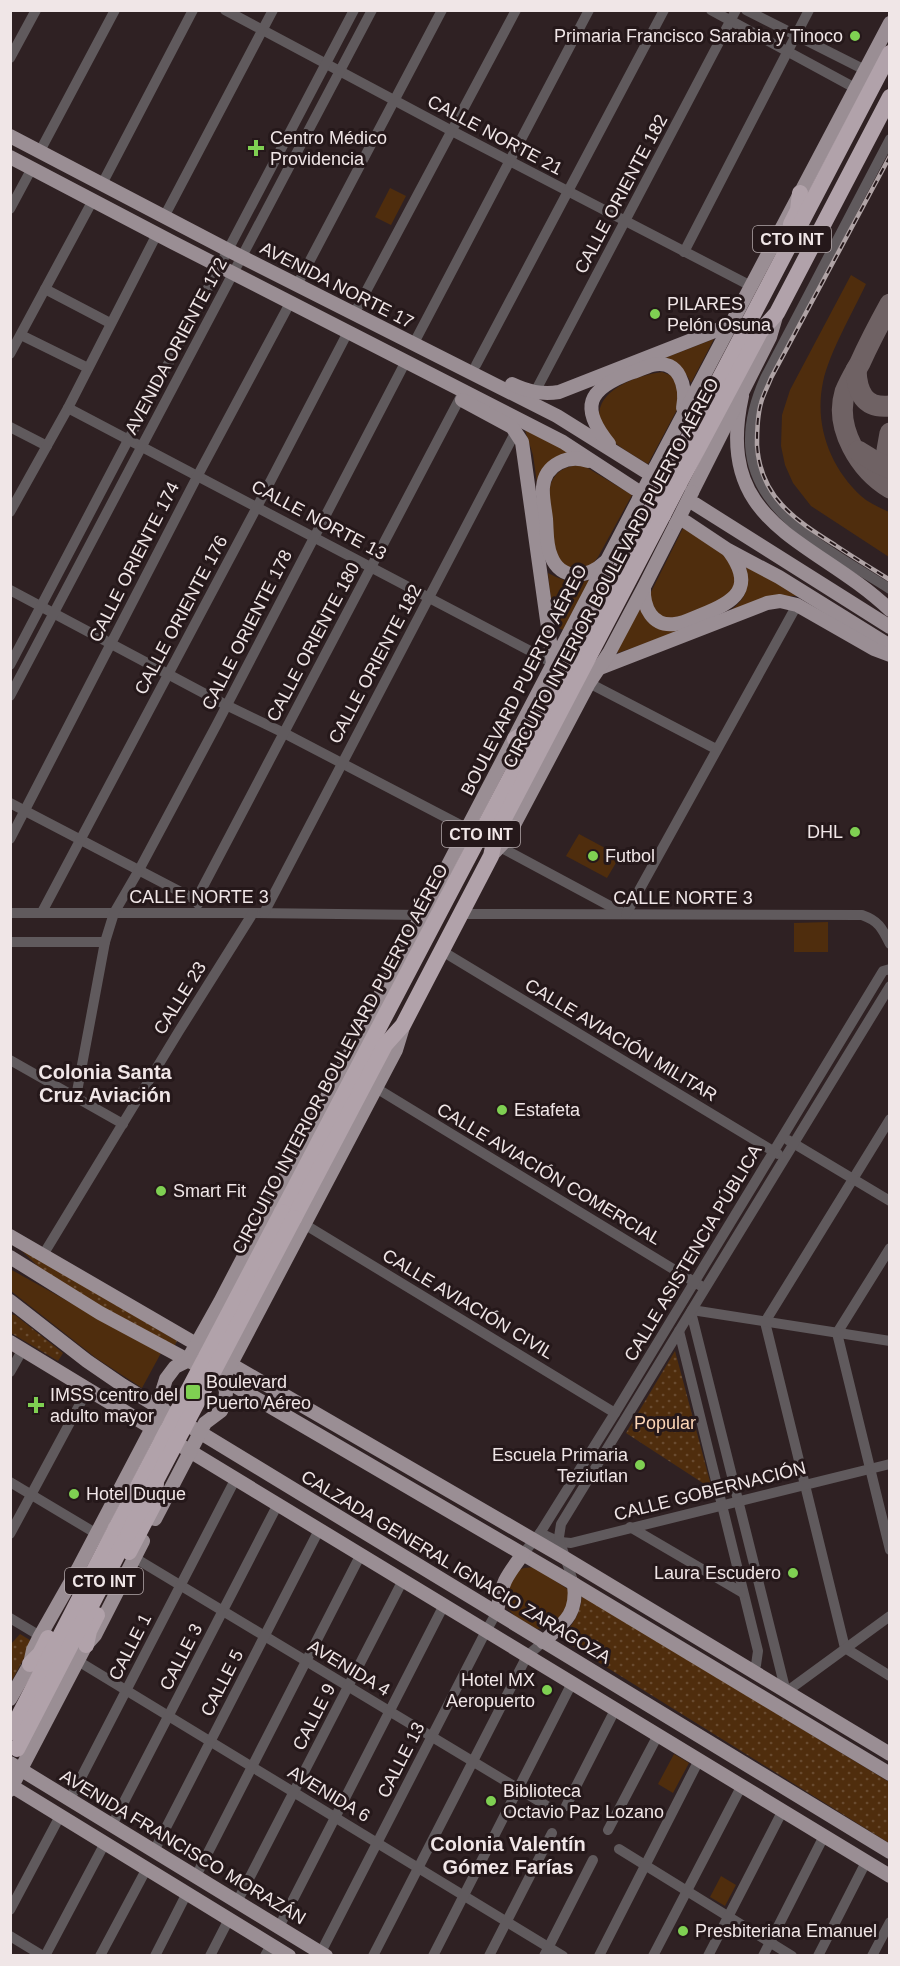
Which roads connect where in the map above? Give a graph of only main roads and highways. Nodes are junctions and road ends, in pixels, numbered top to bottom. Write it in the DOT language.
graph roads {
  1 [pos="890,23"];
  2 [pos="890,53"];
  3 [pos="890,97"];
  4 [pos="10,136"];
  5 [pos="10,157"];
  6 [pos="800,194"];
  7 [pos="780,264"];
  8 [pos="777,313"];
  9 [pos="730,325"];
  10 [pos="414,344"];
  11 [pos="406,361"];
  12 [pos="742,396"];
  13 [pos="682,416"];
  14 [pos="616,452"];
  15 [pos="601,467"];
  16 [pos="672,483"];
  17 [pos="659,509"];
  18 [pos="728,550"];
  19 [pos="608,559"];
  20 [pos="644,587"];
  21 [pos="890,610"];
  22 [pos="890,627"];
  23 [pos="890,646"];
  24 [pos="890,655"];
  25 [pos="553,663"];
  26 [pos="600,668"];
  27 [pos="538,724"];
  28 [pos="515,739"];
  29 [pos="496,851"];
  30 [pos="396,967"];
  31 [pos="398,991"];
  32 [pos="403,1025"];
  33 [pos="294,1218"];
  34 [pos="10,1236"];
  35 [pos="10,1244"];
  36 [pos="10,1257"];
  37 [pos="46,1278"];
  38 [pos="10,1301"];
  39 [pos="220,1302"];
  40 [pos="10,1308"];
  41 [pos="28,1315"];
  42 [pos="254,1318"];
  43 [pos="10,1342"];
  44 [pos="197,1344"];
  45 [pos="187,1361"];
  46 [pos="230,1364"];
  47 [pos="223,1379"];
  48 [pos="162,1409"];
  49 [pos="153,1427"];
  50 [pos="200,1431"];
  51 [pos="190,1450"];
  52 [pos="156,1481"];
  53 [pos="122,1531"];
  54 [pos="523,1554"];
  55 [pos="91,1576"];
  56 [pos="574,1584"];
  57 [pos="497,1612"];
  58 [pos="543,1642"];
  59 [pos="86,1645"];
  60 [pos="30,1664"];
  61 [pos="10,1699"];
  62 [pos="10,1733"];
  63 [pos="890,1754"];
  64 [pos="15,1764"];
  65 [pos="890,1774"];
  66 [pos="11,1787"];
  67 [pos="890,1852"];
  68 [pos="890,1876"];
  69 [pos="268,1950"];
  70 [pos="321,1954"];
  71 [pos="289,1956"];
  1 -- 6 [label="main road, BOULEVARD PUERTO AÉREO / CTO INT"];
  2 -- 7 [label="highway, CIRCUITO INTERIOR BOULEVARD PUERTO AÉREO / CTO INT"];
  3 -- 8 [label="highway, BOULEVARD PUERTO AÉREO / CTO INT"];
  4 -- 10 [label="main road, AVENIDA NORTE 17"];
  5 -- 11 [label="main road, AVENIDA NORTE 17"];
  6 -- 7 [label="highway"];
  6 -- 9 [label="main road, BOULEVARD PUERTO AÉREO / CTO INT"];
  7 -- 16 [label="highway, CIRCUITO INTERIOR BOULEVARD PUERTO AÉREO / CTO INT"];
  8 -- 12 [label="main road, BOULEVARD PUERTO AÉREO / CTO INT"];
  8 -- 16 [label="highway, CIRCUITO INTERIOR BOULEVARD PUERTO AÉREO / CTO INT"];
  9 -- 10 [label="main road"];
  9 -- 13 [label="main road, BOULEVARD PUERTO AÉREO / CTO INT"];
  10 -- 14 [label="main road, AVENIDA NORTE 17"];
  11 -- 15 [label="main road, AVENIDA NORTE 17"];
  11 -- 25 [label="main road"];
  12 -- 16 [label="main road, BOULEVARD PUERTO AÉREO / CTO INT"];
  12 -- 21 [label="main road"];
  13 -- 14 [label="main road"];
  13 -- 16 [label="main road, BOULEVARD PUERTO AÉREO / CTO INT"];
  14 -- 16 [label="main road, AVENIDA NORTE 17"];
  15 -- 17 [label="main road, AVENIDA NORTE 17"];
  15 -- 19 [label="main road"];
  16 -- 17 [label="highway, CIRCUITO INTERIOR BOULEVARD PUERTO AÉREO / CTO INT, bridge"];
  16 -- 17 [label="main road, BOULEVARD PUERTO AÉREO / CTO INT, bridge"];
  16 -- 22 [label="main road, AVENIDA NORTE 17"];
  17 -- 18 [label="main road, AVENIDA NORTE 17"];
  17 -- 19 [label="main road, BOULEVARD PUERTO AÉREO / CTO INT"];
  17 -- 20 [label="main road, BOULEVARD PUERTO AÉREO / CTO INT"];
  17 -- 27 [label="highway, CIRCUITO INTERIOR BOULEVARD PUERTO AÉREO / CTO INT"];
  17 -- 29 [label="highway, CIRCUITO INTERIOR BOULEVARD PUERTO AÉREO / CTO INT"];
  18 -- 20 [label="main road"];
  18 -- 23 [label="main road, AVENIDA NORTE 17"];
  19 -- 25 [label="main road, BOULEVARD PUERTO AÉREO / CTO INT"];
  20 -- 26 [label="main road, BOULEVARD PUERTO AÉREO / CTO INT"];
  24 -- 26 [label="main road"];
  25 -- 28 [label="main road, BOULEVARD PUERTO AÉREO / CTO INT"];
  26 -- 29 [label="main road, BOULEVARD PUERTO AÉREO / CTO INT"];
  27 -- 28 [label="highway"];
  27 -- 31 [label="highway, CIRCUITO INTERIOR BOULEVARD PUERTO AÉREO / CTO INT"];
  28 -- 30 [label="main road, BOULEVARD PUERTO AÉREO / CTO INT"];
  29 -- 32 [label="highway, BOULEVARD PUERTO AÉREO / CTO INT"];
  30 -- 31 [label="highway"];
  30 -- 39 [label="main road, BOULEVARD PUERTO AÉREO / CTO INT"];
  31 -- 33 [label="highway, CIRCUITO INTERIOR BOULEVARD PUERTO AÉREO / CTO INT"];
  32 -- 33 [label="highway, CIRCUITO INTERIOR BOULEVARD PUERTO AÉREO / CTO INT"];
  32 -- 33 [label="main road, BOULEVARD PUERTO AÉREO / CTO INT"];
  33 -- 42 [label="main road, BOULEVARD PUERTO AÉREO / CTO INT"];
  33 -- 52 [label="highway, CIRCUITO INTERIOR BOULEVARD PUERTO AÉREO / CTO INT, bridge"];
  33 -- 53 [label="highway, CIRCUITO INTERIOR BOULEVARD PUERTO AÉREO / CTO INT, bridge"];
  34 -- 44 [label="main road"];
  35 -- 37 [label="main road"];
  36 -- 37 [label="main road"];
  37 -- 45 [label="main road"];
  38 -- 41 [label="main road, CALZADA GENERAL IGNACIO ZARAGOZA"];
  39 -- 42 [label="main road"];
  39 -- 44 [label="main road, BOULEVARD PUERTO AÉREO / CTO INT"];
  40 -- 41 [label="main road"];
  41 -- 48 [label="main road, CALZADA GENERAL IGNACIO ZARAGOZA"];
  42 -- 46 [label="main road, BOULEVARD PUERTO AÉREO / CTO INT"];
  43 -- 49 [label="main road, CALZADA GENERAL IGNACIO ZARAGOZA"];
  44 -- 45 [label="main road, BOULEVARD PUERTO AÉREO / CTO INT"];
  44 -- 46 [label="main road"];
  45 -- 47 [label="main road"];
  45 -- 48 [label="main road, BOULEVARD PUERTO AÉREO / CTO INT"];
  46 -- 47 [label="main road, BOULEVARD PUERTO AÉREO / CTO INT"];
  46 -- 63 [label="main road"];
  47 -- 50 [label="main road, BOULEVARD PUERTO AÉREO / CTO INT"];
  47 -- 54 [label="main road"];
  48 -- 49 [label="main road, BOULEVARD PUERTO AÉREO / CTO INT"];
  48 -- 50 [label="main road, CALZADA GENERAL IGNACIO ZARAGOZA"];
  49 -- 51 [label="main road, CALZADA GENERAL IGNACIO ZARAGOZA"];
  49 -- 60 [label="main road, BOULEVARD PUERTO AÉREO / CTO INT"];
  50 -- 51 [label="main road, BOULEVARD PUERTO AÉREO / CTO INT"];
  50 -- 57 [label="main road, CALZADA GENERAL IGNACIO ZARAGOZA"];
  51 -- 59 [label="main road, BOULEVARD PUERTO AÉREO / CTO INT"];
  51 -- 68 [label="main road, CALZADA GENERAL IGNACIO ZARAGOZA"];
  52 -- 53 [label="highway, CIRCUITO INTERIOR BOULEVARD PUERTO AÉREO / CTO INT, bridge"];
  52 -- 59 [label="highway"];
  53 -- 55 [label="highway, CIRCUITO INTERIOR BOULEVARD PUERTO AÉREO / CTO INT"];
  53 -- 64 [label="highway, CIRCUITO INTERIOR BOULEVARD PUERTO AÉREO / CTO INT"];
  54 -- 56 [label="main road"];
  54 -- 57 [label="main road"];
  55 -- 60 [label="highway"];
  55 -- 62 [label="highway, CIRCUITO INTERIOR BOULEVARD PUERTO AÉREO / CTO INT"];
  56 -- 58 [label="main road"];
  56 -- 65 [label="main road"];
  57 -- 58 [label="main road, CALZADA GENERAL IGNACIO ZARAGOZA"];
  58 -- 67 [label="main road, CALZADA GENERAL IGNACIO ZARAGOZA"];
  59 -- 64 [label="main road, BOULEVARD PUERTO AÉREO / CTO INT"];
  60 -- 61 [label="main road, BOULEVARD PUERTO AÉREO / CTO INT"];
  64 -- 66 [label="main road, CTO INT"];
  64 -- 70 [label="main road, AVENIDA FRANCISCO MORAZÁN"];
  66 -- 69 [label="main road, AVENIDA FRANCISCO MORAZÁN"];
  69 -- 71 [label="main road, AVENIDA FRANCISCO MORAZÁN"];
}
